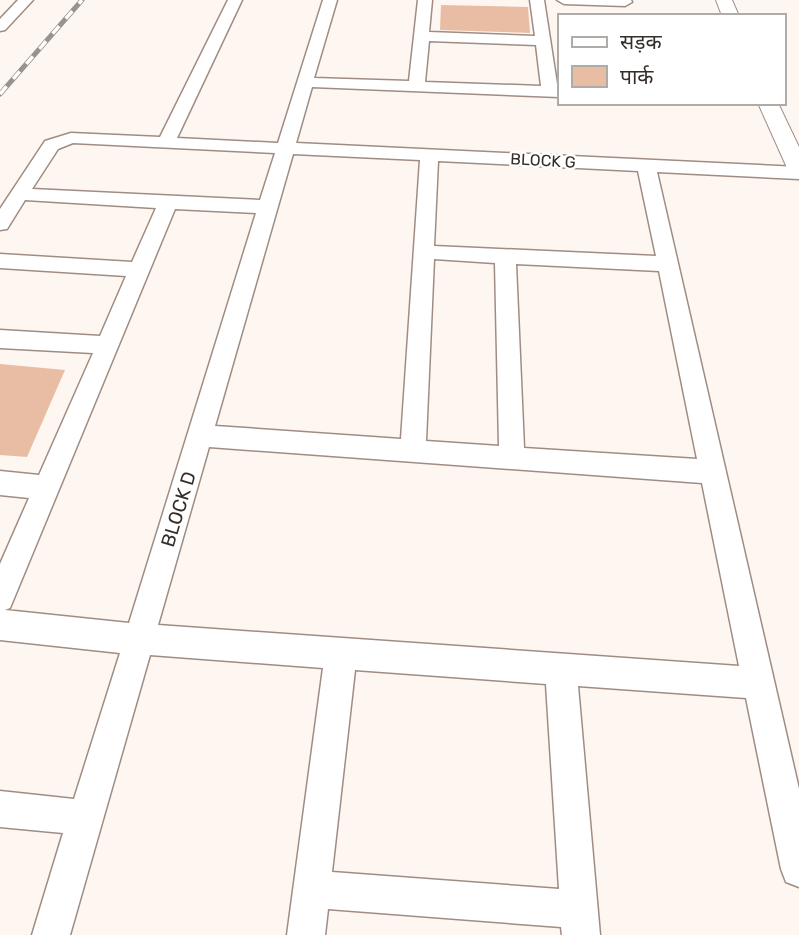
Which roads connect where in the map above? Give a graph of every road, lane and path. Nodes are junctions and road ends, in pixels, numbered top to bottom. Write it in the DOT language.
graph roads {
  1 [pos="9,0"];
  2 [pos="26,0"];
  3 [pos="235,0"];
  4 [pos="330,0"];
  5 [pos="425,0"];
  6 [pos="537,0"];
  7 [pos="564,0"];
  8 [pos="626,6"];
  9 [pos="0,9"];
  10 [pos="0,27"];
  11 [pos="421,36"];
  12 [pos="541,41"];
  13 [pos="305,82"];
  14 [pos="417,86"];
  15 [pos="555,92"];
  16 [pos="769,105"];
  17 [pos="167,141"];
  18 [pos="287,148"];
  19 [pos="429,155"];
  20 [pos="646,165"];
  21 [pos="799,171"];
  22 [pos="20,194"];
  23 [pos="168,202"];
  24 [pos="268,207"];
  25 [pos="0,224"];
  26 [pos="424,252"];
  27 [pos="505,256"];
  28 [pos="0,261"];
  29 [pos="667,264"];
  30 [pos="140,270"];
  31 [pos="0,340"];
  32 [pos="107,345"];
  33 [pos="200,436"];
  34 [pos="413,451"];
  35 [pos="512,458"];
  36 [pos="713,472"];
  37 [pos="0,483"];
  38 [pos="47,488"];
  39 [pos="0,598"];
  40 [pos="0,625"];
  41 [pos="137,639"];
  42 [pos="341,653"];
  43 [pos="561,668"];
  44 [pos="758,683"];
  45 [pos="792,805"];
  46 [pos="0,809"];
  47 [pos="85,818"];
  48 [pos="799,869"];
  49 [pos="311,889"];
  50 [pos="580,922"];
  51 [pos="51,935"];
  52 [pos="306,935"];
  1 -- 9 [label="street"];
  2 -- 10 [label="street"];
  3 -- 17 [label="street"];
  4 -- 13 [label="street"];
  5 -- 11 [label="street"];
  6 -- 12 [label="street"];
  7 -- 8 [label="street"];
  11 -- 12 [label="street"];
  11 -- 14 [label="street"];
  12 -- 15 [label="street"];
  13 -- 14 [label="street"];
  13 -- 18 [label="street, BLOCK D"];
  14 -- 15 [label="street"];
  16 -- 21 [label="street"];
  17 -- 18 [label="street, BLOCK G"];
  17 -- 22 [label="street, BLOCK G"];
  18 -- 19 [label="street, BLOCK G"];
  18 -- 24 [label="street, BLOCK D"];
  19 -- 20 [label="street, BLOCK G"];
  19 -- 26 [label="street"];
  20 -- 21 [label="street, BLOCK G"];
  20 -- 29 [label="street"];
  22 -- 23 [label="street"];
  22 -- 25 [label="street"];
  23 -- 24 [label="street"];
  23 -- 30 [label="street"];
  24 -- 33 [label="street, BLOCK D"];
  26 -- 27 [label="street"];
  26 -- 34 [label="street"];
  27 -- 29 [label="street"];
  27 -- 35 [label="street"];
  28 -- 30 [label="street"];
  29 -- 36 [label="street"];
  30 -- 32 [label="street"];
  31 -- 32 [label="street"];
  32 -- 38 [label="street"];
  33 -- 34 [label="street"];
  33 -- 41 [label="street, BLOCK D"];
  34 -- 35 [label="street"];
  35 -- 36 [label="street"];
  36 -- 44 [label="street"];
  37 -- 38 [label="street"];
  38 -- 39 [label="street"];
  40 -- 41 [label="street"];
  41 -- 42 [label="street"];
  41 -- 47 [label="street, BLOCK D"];
  42 -- 43 [label="street"];
  42 -- 49 [label="street"];
  43 -- 44 [label="street"];
  43 -- 50 [label="street"];
  44 -- 45 [label="street"];
  45 -- 48 [label="street"];
  46 -- 47 [label="street"];
  47 -- 51 [label="street, BLOCK D"];
  49 -- 50 [label="street"];
  49 -- 52 [label="street"];
}
